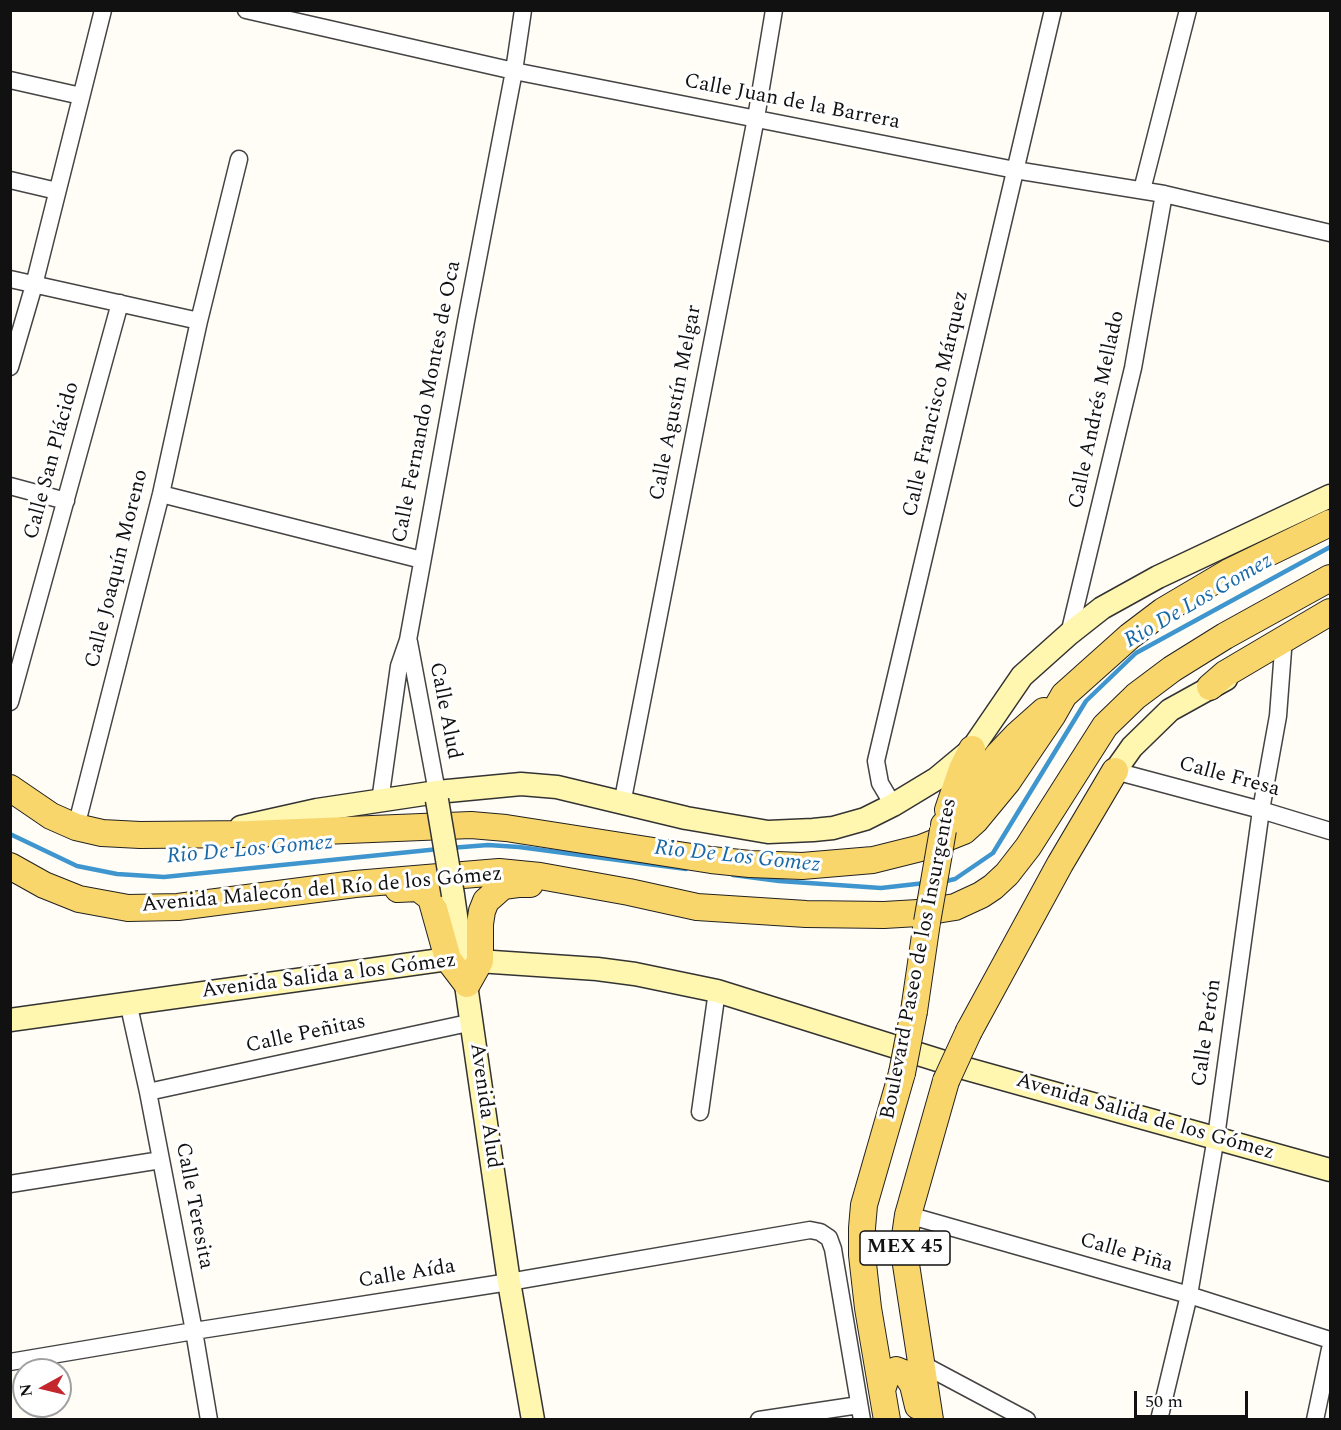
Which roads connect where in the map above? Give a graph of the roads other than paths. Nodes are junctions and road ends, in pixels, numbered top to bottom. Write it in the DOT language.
graph roads {
  1 [pos="103,10"];
  2 [pos="246,10"];
  3 [pos="524,10"];
  4 [pos="774,10"];
  5 [pos="1053,10"];
  6 [pos="1188,10"];
  7 [pos="514,72"];
  8 [pos="10,80"];
  9 [pos="81,96"];
  10 [pos="756,118"];
  11 [pos="239,159"];
  12 [pos="1015,170"];
  13 [pos="10,180"];
  14 [pos="57,190"];
  15 [pos="1142,190"];
  16 [pos="1164,194"];
  17 [pos="1330,233"];
  18 [pos="10,279"];
  19 [pos="34,285"];
  20 [pos="120,303"];
  21 [pos="200,321"];
  22 [pos="10,367"];
  23 [pos="10,486"];
  24 [pos="161,494"];
  25 [pos="1330,496"];
  26 [pos="66,501"];
  27 [pos="1330,523"];
  28 [pos="422,560"];
  29 [pos="1330,578"];
  30 [pos="1330,612"];
  31 [pos="1330,624"];
  32 [pos="1069,634"];
  33 [pos="408,640"];
  34 [pos="1283,650"];
  35 [pos="1210,687"];
  36 [pos="1064,695"];
  37 [pos="10,702"];
  38 [pos="972,749"];
  39 [pos="1115,771"];
  40 [pos="10,788"];
  41 [pos="437,796"];
  42 [pos="380,801"];
  43 [pos="622,804"];
  44 [pos="893,805"];
  45 [pos="1261,810"];
  46 [pos="76,827"];
  47 [pos="944,827"];
  48 [pos="1330,831"];
  49 [pos="217,833"];
  50 [pos="10,866"];
  51 [pos="231,900"];
  52 [pos="697,908"];
  53 [pos="464,966"];
  54 [pos="717,991"];
  55 [pos="128,1002"];
  56 [pos="10,1020"];
  57 [pos="473,1022"];
  58 [pos="953,1074"];
  59 [pos="148,1092"];
  60 [pos="700,1112"];
  61 [pos="1216,1137"];
  62 [pos="161,1160"];
  63 [pos="1330,1170"];
  64 [pos="10,1184"];
  65 [pos="908,1215"];
  66 [pos="509,1282"];
  67 [pos="1189,1296"];
  68 [pos="194,1331"];
  69 [pos="1330,1340"];
  70 [pos="1330,1349"];
  71 [pos="10,1362"];
  72 [pos="922,1364"];
  73 [pos="882,1390"];
  74 [pos="860,1412"];
  75 [pos="209,1419"];
  76 [pos="533,1419"];
  77 [pos="759,1419"];
  78 [pos="887,1419"];
  79 [pos="921,1419"];
  80 [pos="930,1419"];
  81 [pos="1027,1419"];
  82 [pos="1160,1419"];
  83 [pos="1315,1419"];
  1 -- 9 [label="street"];
  2 -- 7 [label="street, Calle Juan de la Barrera"];
  3 -- 7 [label="street, Calle Fernando Montes de Oca"];
  4 -- 10 [label="street, Calle Agustín Melgar"];
  5 -- 12 [label="street, Calle Francisco Márquez"];
  6 -- 15 [label="street"];
  7 -- 10 [label="street, Calle Juan de la Barrera"];
  7 -- 28 [label="street, Calle Fernando Montes de Oca"];
  8 -- 9 [label="street"];
  9 -- 14 [label="street"];
  10 -- 12 [label="street, Calle Juan de la Barrera"];
  10 -- 43 [label="street, Calle Agustín Melgar"];
  11 -- 21 [label="street, Calle Joaquín Moreno"];
  12 -- 15 [label="street, Calle Juan de la Barrera"];
  12 -- 44 [label="street, Calle Francisco Márquez"];
  13 -- 14 [label="street"];
  14 -- 19 [label="street"];
  15 -- 16 [label="street, Calle Juan de la Barrera"];
  16 -- 17 [label="street, Calle Juan de la Barrera"];
  16 -- 32 [label="street, Calle Andrés Mellado"];
  18 -- 19 [label="street"];
  19 -- 20 [label="street"];
  19 -- 22 [label="street"];
  20 -- 21 [label="street"];
  20 -- 26 [label="street, Calle San Plácido"];
  21 -- 24 [label="street, Calle Joaquín Moreno"];
  23 -- 26 [label="street"];
  24 -- 28 [label="street"];
  24 -- 46 [label="street, Calle Joaquín Moreno"];
  25 -- 32 [label="street, MEX 45"];
  26 -- 37 [label="street, Calle San Plácido"];
  27 -- 36 [label="main road"];
  28 -- 33 [label="street, Calle Fernando Montes de Oca"];
  29 -- 52 [label="main road, Avenida Malecón del Río de los Gómez"];
  30 -- 35 [label="main road"];
  31 -- 34 [label="street, MEX 45"];
  32 -- 38 [label="street, MEX 45"];
  33 -- 41 [label="street, Calle Alud"];
  33 -- 42 [label="street, Calle Fernando Montes de Oca"];
  34 -- 35 [label="street, MEX 45"];
  34 -- 45 [label="street, Calle Perón"];
  35 -- 39 [label="street, MEX 45"];
  36 -- 47 [label="main road"];
  36 -- 49 [label="main road"];
  38 -- 44 [label="street"];
  38 -- 47 [label="main road, Boulevard Paseo de los Insurgentes / MEX 45"];
  39 -- 45 [label="street, Calle Fresa"];
  39 -- 58 [label="main road, MEX 45, bridge"];
  40 -- 46 [label="main road"];
  41 -- 42 [label="street"];
  41 -- 43 [label="street"];
  41 -- 53 [label="street, Avenida Alud, bridge"];
  42 -- 49 [label="street"];
  43 -- 44 [label="street"];
  45 -- 48 [label="street, Calle Fresa"];
  45 -- 61 [label="street, Calle Perón"];
  46 -- 49 [label="main road"];
  47 -- 73 [label="main road, Boulevard Paseo de los Insurgentes / MEX 45, bridge"];
  50 -- 51 [label="main road, Avenida Malecón del Río de los Gómez"];
  51 -- 52 [label="main road, Avenida Malecón del Río de los Gómez"];
  51 -- 53 [label="main road"];
  52 -- 53 [label="main road"];
  53 -- 54 [label="street, Avenida Salida a los Gómez"];
  53 -- 55 [label="street, Avenida Salida a los Gómez"];
  53 -- 57 [label="street, Avenida Alud"];
  54 -- 58 [label="street, Avenida Salida a los Gómez"];
  54 -- 60 [label="street"];
  55 -- 56 [label="street, Avenida Salida a los Gómez"];
  55 -- 59 [label="street, Calle Teresita"];
  57 -- 59 [label="street, Calle Peñitas"];
  57 -- 66 [label="street, Avenida Alud"];
  58 -- 61 [label="street, Avenida Salida de los Gómez"];
  58 -- 65 [label="main road, MEX 45"];
  59 -- 62 [label="street, Calle Teresita"];
  61 -- 63 [label="street, Avenida Salida de los Gómez"];
  61 -- 67 [label="street, Calle Perón"];
  62 -- 64 [label="street"];
  62 -- 68 [label="street, Calle Teresita"];
  65 -- 67 [label="street, Calle Piña"];
  65 -- 72 [label="main road, MEX 45"];
  66 -- 68 [label="street, Calle Aída"];
  66 -- 74 [label="street, Calle Aída"];
  66 -- 76 [label="street, Avenida Alud"];
  67 -- 69 [label="street, Calle Piña"];
  67 -- 82 [label="street, Calle Perón"];
  68 -- 71 [label="street, Calle Aída"];
  68 -- 75 [label="street, Calle Teresita"];
  70 -- 83 [label="street"];
  72 -- 80 [label="main road, MEX 45"];
  72 -- 81 [label="street"];
  73 -- 78 [label="main road, Boulevard Paseo de los Insurgentes / MEX 45"];
  73 -- 79 [label="main road"];
  74 -- 77 [label="street"];
}
